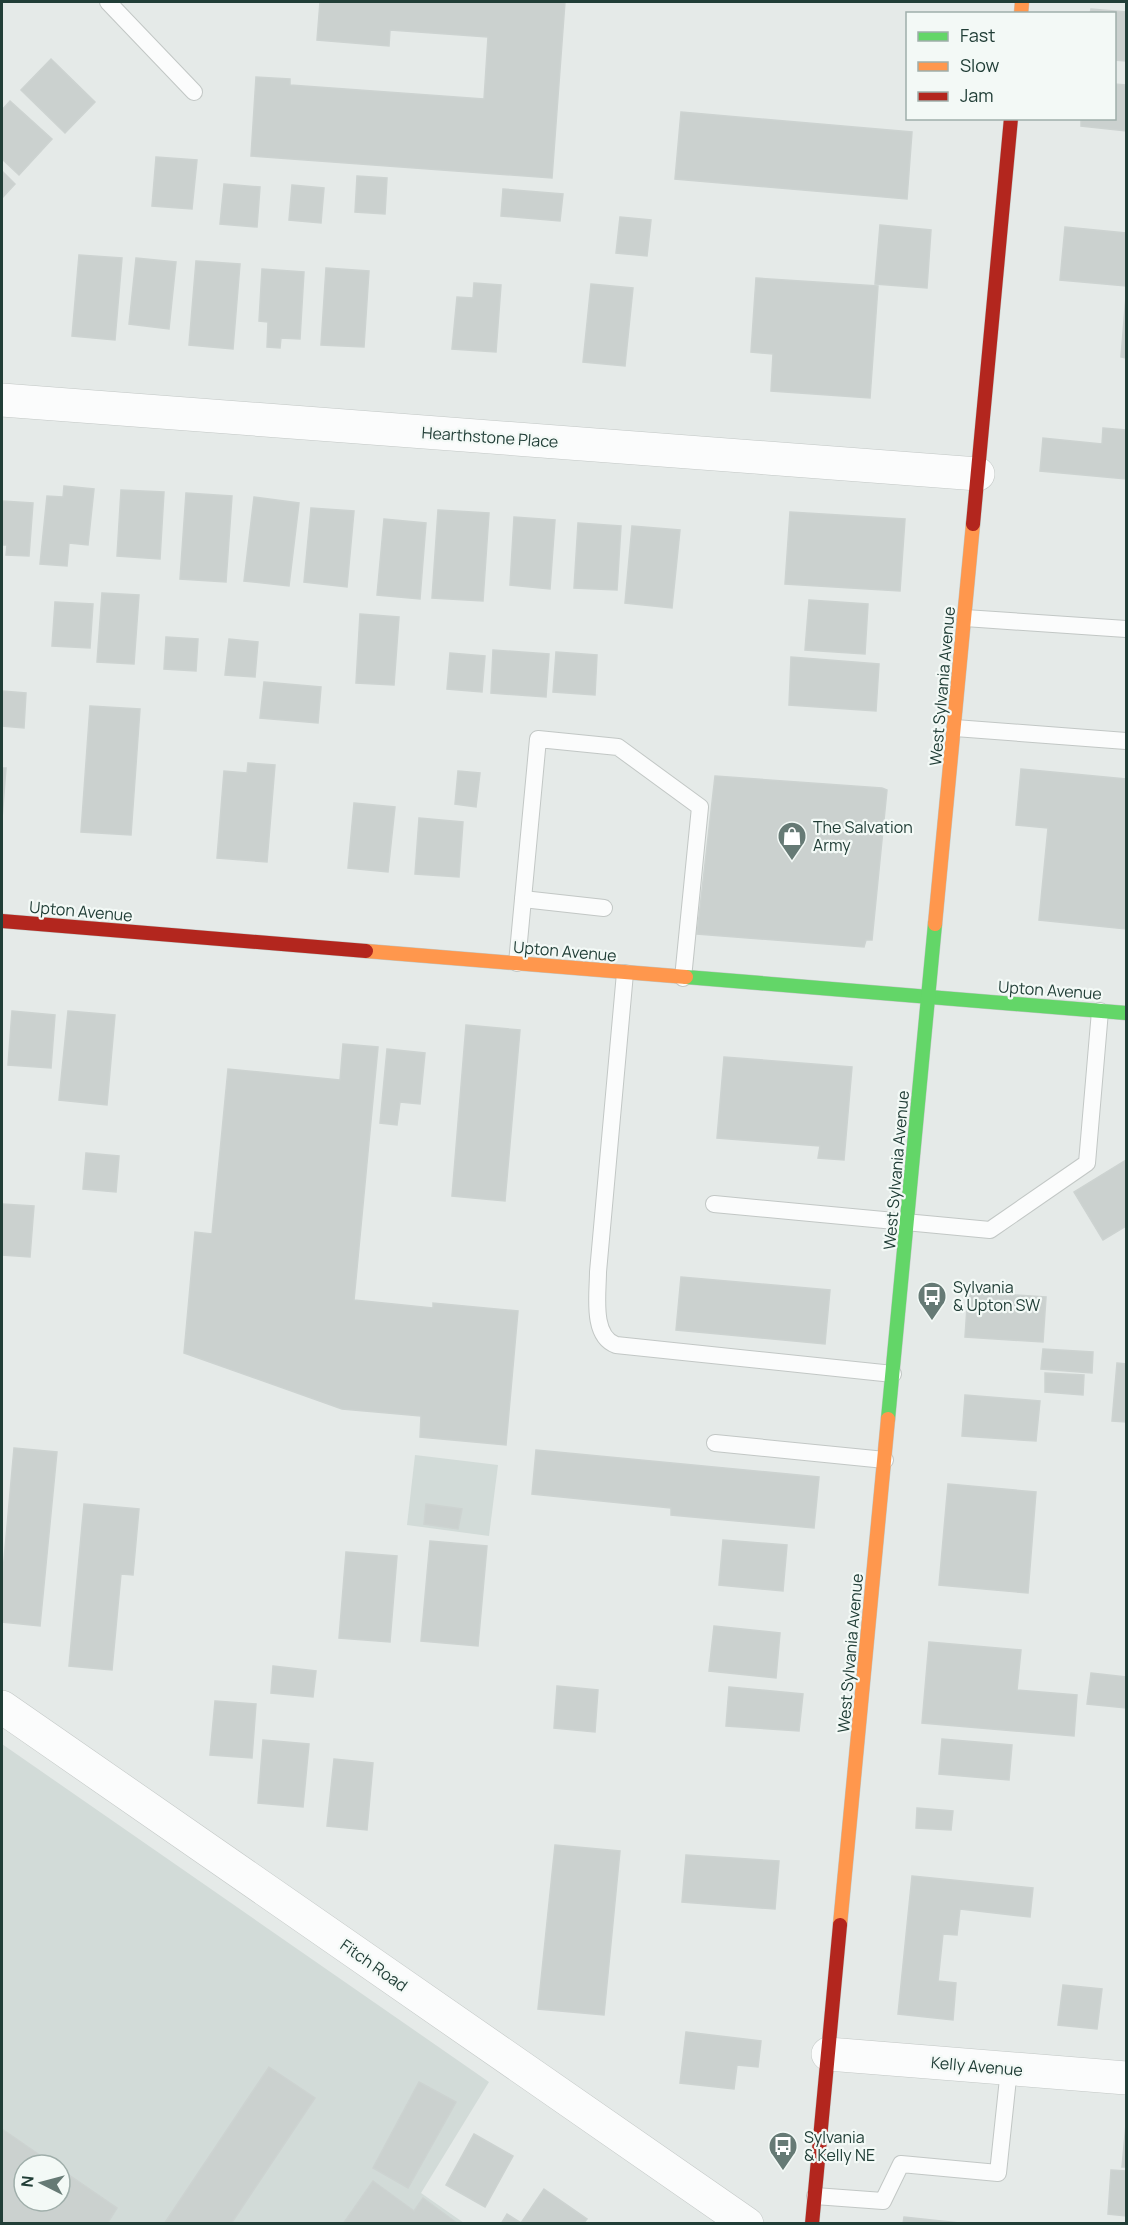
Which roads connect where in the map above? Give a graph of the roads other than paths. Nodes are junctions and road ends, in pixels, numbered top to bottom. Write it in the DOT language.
graph roads {
  1 [pos="108,2"];
  2 [pos="194,92"];
  3 [pos="1011,120"];
  4 [pos="2,400"];
  5 [pos="978,474"];
  6 [pos="965,618"];
  7 [pos="1126,629"];
  8 [pos="955,728"];
  9 [pos="1126,741"];
  10 [pos="523,899"];
  11 [pos="604,908"];
  12 [pos="2,921"];
  13 [pos="517,963"];
  14 [pos="625,973"];
  15 [pos="683,978"];
  16 [pos="929,998"];
  17 [pos="1100,1011"];
  18 [pos="1126,1013"];
  19 [pos="714,1204"];
  20 [pos="908,1222"];
  21 [pos="893,1374"];
  22 [pos="715,1443"];
  23 [pos="885,1460"];
  24 [pos="2,1707"];
  25 [pos="828,2054"];
  26 [pos="1010,2069"];
  27 [pos="1126,2078"];
  28 [pos="815,2196"];
  29 [pos="747,2223"];
  30 [pos="812,2223"];
  1 -- 2 [label="lane"];
  3 -- 5 [label="main road, West Sylvania Avenue"];
  4 -- 5 [label="street, Hearthstone Place"];
  5 -- 6 [label="main road, West Sylvania Avenue"];
  6 -- 7 [label="lane"];
  6 -- 8 [label="main road, West Sylvania Avenue"];
  8 -- 9 [label="lane"];
  8 -- 16 [label="main road, West Sylvania Avenue"];
  10 -- 11 [label="lane"];
  10 -- 13 [label="lane"];
  10 -- 15 [label="lane"];
  12 -- 13 [label="main road, Upton Avenue"];
  13 -- 14 [label="main road, Upton Avenue"];
  14 -- 15 [label="main road, Upton Avenue"];
  14 -- 21 [label="lane"];
  15 -- 16 [label="main road, Upton Avenue"];
  16 -- 17 [label="main road, Upton Avenue"];
  16 -- 20 [label="main road, West Sylvania Avenue"];
  17 -- 18 [label="main road, Upton Avenue"];
  17 -- 20 [label="lane"];
  19 -- 20 [label="lane"];
  20 -- 21 [label="main road, West Sylvania Avenue"];
  21 -- 23 [label="main road, West Sylvania Avenue"];
  22 -- 23 [label="lane"];
  23 -- 25 [label="main road, West Sylvania Avenue"];
  24 -- 29 [label="street, Fitch Road"];
  25 -- 26 [label="street, Kelly Avenue"];
  25 -- 28 [label="main road, West Sylvania Avenue"];
  26 -- 27 [label="street, Kelly Avenue"];
  26 -- 28 [label="lane"];
  28 -- 30 [label="main road, West Sylvania Avenue"];
}
